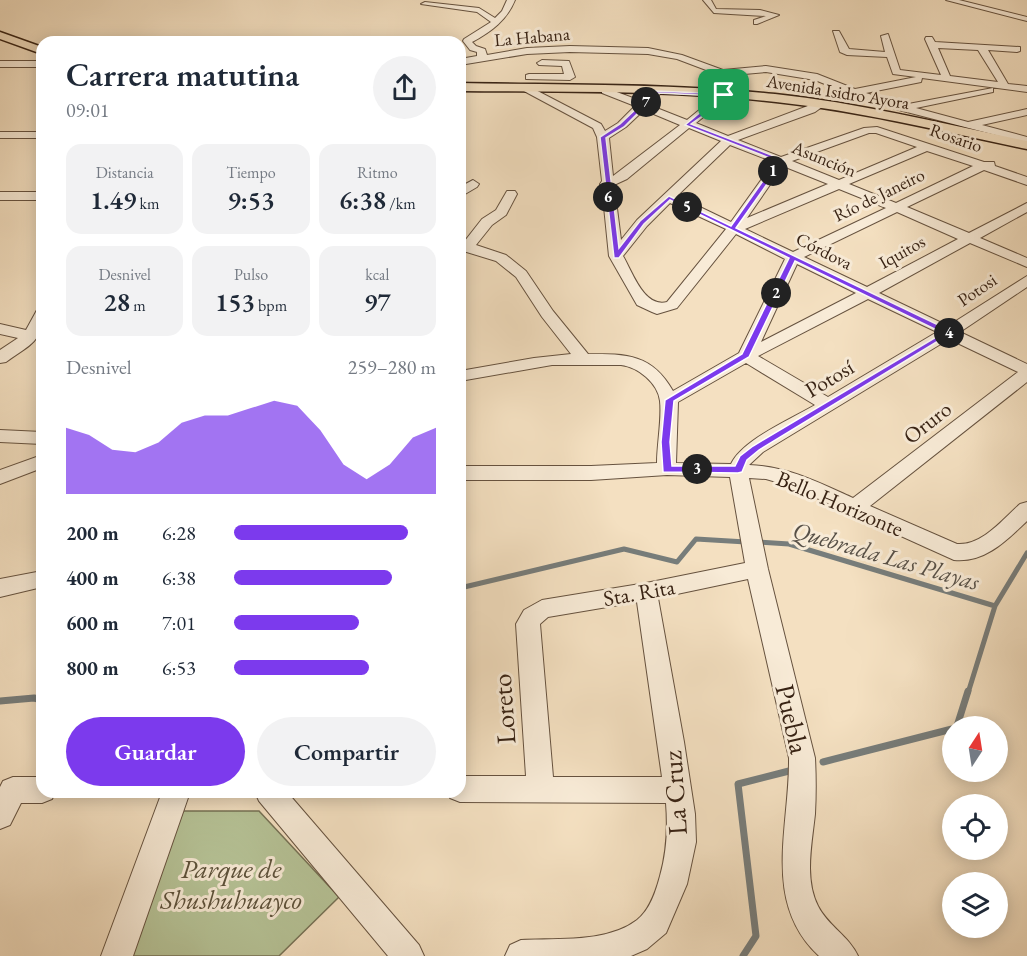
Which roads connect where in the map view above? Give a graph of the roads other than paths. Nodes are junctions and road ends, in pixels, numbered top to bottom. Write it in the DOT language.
graph roads {
  1 [pos="511,0"];
  2 [pos="707,0"];
  3 [pos="950,0"];
  4 [pos="988,0"];
  5 [pos="425,4"];
  6 [pos="969,5"];
  7 [pos="1027,8"];
  8 [pos="1005,14"];
  9 [pos="1027,20"];
  10 [pos="496,22"];
  11 [pos="757,22"];
  12 [pos="836,33"];
  13 [pos="0,35"];
  14 [pos="885,36"];
  15 [pos="981,47"];
  16 [pos="36,49"];
  17 [pos="1017,49"];
  18 [pos="527,51"];
  19 [pos="891,55"];
  20 [pos="482,58"];
  21 [pos="466,61"];
  22 [pos="528,63"];
  23 [pos="36,64"];
  24 [pos="1,65"];
  25 [pos="975,71"];
  26 [pos="986,72"];
  27 [pos="997,72"];
  28 [pos="930,77"];
  29 [pos="1027,80"];
  30 [pos="529,83"];
  31 [pos="1005,86"];
  32 [pos="466,87"];
  33 [pos="1027,89"];
  34 [pos="606,91"];
  35 [pos="657,92"];
  36 [pos="853,92"];
  37 [pos="724,95"];
  38 [pos="821,104"];
  39 [pos="641,106"];
  40 [pos="903,108"];
  41 [pos="1027,112"];
  42 [pos="687,124"];
  43 [pos="965,125"];
  44 [pos="0,135"];
  45 [pos="36,135"];
  46 [pos="603,137"];
  47 [pos="728,140"];
  48 [pos="1027,140"];
  49 [pos="1027,145"];
  50 [pos="927,147"];
  51 [pos="781,160"];
  52 [pos="983,166"];
  53 [pos="1027,167"];
  54 [pos="1027,181"];
  55 [pos="473,184"];
  56 [pos="606,184"];
  57 [pos="837,184"];
  58 [pos="466,189"];
  59 [pos="511,195"];
  60 [pos="0,196"];
  61 [pos="36,196"];
  62 [pos="669,198"];
  63 [pos="1027,207"];
  64 [pos="898,208"];
  65 [pos="732,229"];
  66 [pos="969,238"];
  67 [pos="466,244"];
  68 [pos="466,247"];
  69 [pos="616,256"];
  70 [pos="793,257"];
  71 [pos="1027,262"];
  72 [pos="1027,280"];
  73 [pos="866,294"];
  74 [pos="36,326"];
  75 [pos="0,330"];
  76 [pos="949,332"];
  77 [pos="31,336"];
  78 [pos="746,356"];
  79 [pos="0,358"];
  80 [pos="583,358"];
  81 [pos="1027,372"];
  82 [pos="466,375"];
  83 [pos="669,400"];
  84 [pos="828,405"];
  85 [pos="0,436"];
  86 [pos="36,438"];
  87 [pos="36,463"];
  88 [pos="738,469"];
  89 [pos="667,470"];
  90 [pos="466,473"];
  91 [pos="0,477"];
  92 [pos="855,507"];
  93 [pos="1027,509"];
  94 [pos="757,569"];
  95 [pos="36,580"];
  96 [pos="0,588"];
  97 [pos="646,592"];
  98 [pos="528,624"];
  99 [pos="540,788"];
  100 [pos="466,789"];
  101 [pos="36,790"];
  102 [pos="678,790"];
  103 [pos="174,798"];
  104 [pos="274,798"];
  105 [pos="0,816"];
  106 [pos="117,956"];
  107 [pos="408,956"];
  108 [pos="521,956"];
  109 [pos="842,956"];
  1 -- 10 [label="street"];
  2 -- 11 [label="street"];
  3 -- 6 [label="street"];
  4 -- 6 [label="street"];
  5 -- 10 [label="street"];
  6 -- 8 [label="street"];
  7 -- 8 [label="street"];
  8 -- 9 [label="street"];
  10 -- 20 [label="street"];
  12 -- 19 [label="street"];
  13 -- 16 [label="main road"];
  14 -- 19 [label="street"];
  15 -- 17 [label="street"];
  15 -- 25 [label="street"];
  15 -- 27 [label="street"];
  18 -- 20 [label="street, La Habana"];
  18 -- 22 [label="street"];
  18 -- 36 [label="street, La Habana"];
  19 -- 28 [label="street"];
  20 -- 21 [label="street, La Habana"];
  22 -- 30 [label="street"];
  22 -- 30 [label="street"];
  23 -- 24 [label="street"];
  26 -- 27 [label="street"];
  27 -- 31 [label="street"];
  28 -- 31 [label="street"];
  28 -- 36 [label="street"];
  29 -- 31 [label="street"];
  30 -- 32 [label="main road, Avenida Isidro Ayora"];
  30 -- 34 [label="main road, Avenida Isidro Ayora"];
  30 -- 46 [label="street"];
  31 -- 33 [label="street"];
  31 -- 40 [label="street"];
  34 -- 35 [label="main road, Avenida Isidro Ayora"];
  34 -- 39 [label="street, Asunción"];
  35 -- 37 [label="main road, Avenida Isidro Ayora"];
  35 -- 39 [label="street"];
  36 -- 40 [label="street, La Habana"];
  37 -- 38 [label="main road, Avenida Isidro Ayora"];
  37 -- 42 [label="street"];
  38 -- 47 [label="street"];
  38 -- 49 [label="main road, Avenida Isidro Ayora"];
  39 -- 42 [label="street, Asunción"];
  39 -- 46 [label="street"];
  40 -- 43 [label="street, La Habana"];
  41 -- 43 [label="street"];
  42 -- 47 [label="street, Asunción"];
  42 -- 56 [label="street"];
  43 -- 48 [label="street, La Habana"];
  44 -- 45 [label="street"];
  46 -- 56 [label="street"];
  47 -- 51 [label="street, Asunción"];
  47 -- 62 [label="street"];
  50 -- 51 [label="street, Rosario"];
  50 -- 52 [label="street, Rosario"];
  50 -- 57 [label="street"];
  51 -- 57 [label="street, Asunción"];
  51 -- 65 [label="street"];
  52 -- 53 [label="street"];
  52 -- 54 [label="street, Rosario"];
  52 -- 64 [label="street, Río de Janeiro"];
  55 -- 58 [label="street"];
  56 -- 69 [label="street"];
  57 -- 64 [label="street, Asunción"];
  57 -- 65 [label="street"];
  59 -- 67 [label="street"];
  60 -- 61 [label="street"];
  62 -- 65 [label="street, Córdova"];
  62 -- 69 [label="street"];
  63 -- 66 [label="street, Iquitos"];
  64 -- 66 [label="street, Asunción"];
  64 -- 70 [label="street, Río de Janeiro"];
  65 -- 69 [label="street"];
  65 -- 70 [label="street, Córdova"];
  66 -- 71 [label="street, Asunción"];
  66 -- 73 [label="street, Iquitos"];
  68 -- 80 [label="street"];
  70 -- 73 [label="street, Córdova"];
  70 -- 78 [label="street"];
  72 -- 76 [label="street, Potosi"];
  73 -- 76 [label="street, Córdova"];
  73 -- 78 [label="street, Iquitos"];
  74 -- 77 [label="street"];
  75 -- 77 [label="street"];
  76 -- 81 [label="street, Córdova"];
  76 -- 84 [label="street, Potosí"];
  77 -- 79 [label="street"];
  78 -- 83 [label="street, Iquitos"];
  78 -- 84 [label="street"];
  80 -- 82 [label="street"];
  80 -- 83 [label="street"];
  81 -- 92 [label="street, Oruro"];
  83 -- 89 [label="street"];
  84 -- 88 [label="street, Potosí"];
  85 -- 86 [label="street"];
  87 -- 91 [label="street"];
  88 -- 89 [label="street, Bello Horizonte"];
  88 -- 92 [label="street, Bello Horizonte"];
  88 -- 94 [label="street, Puebla"];
  89 -- 90 [label="street, Bello Horizonte"];
  92 -- 93 [label="street, Bello Horizonte"];
  94 -- 97 [label="street, Sta. Rita"];
  94 -- 109 [label="street, Puebla"];
  95 -- 96 [label="street"];
  97 -- 98 [label="street, Sta. Rita"];
  97 -- 102 [label="street, La Cruz"];
  98 -- 99 [label="street, Loreto"];
  99 -- 100 [label="street"];
  99 -- 102 [label="street"];
  101 -- 105 [label="street"];
  102 -- 108 [label="street, La Cruz"];
  103 -- 106 [label="street"];
  104 -- 107 [label="street"];
}
